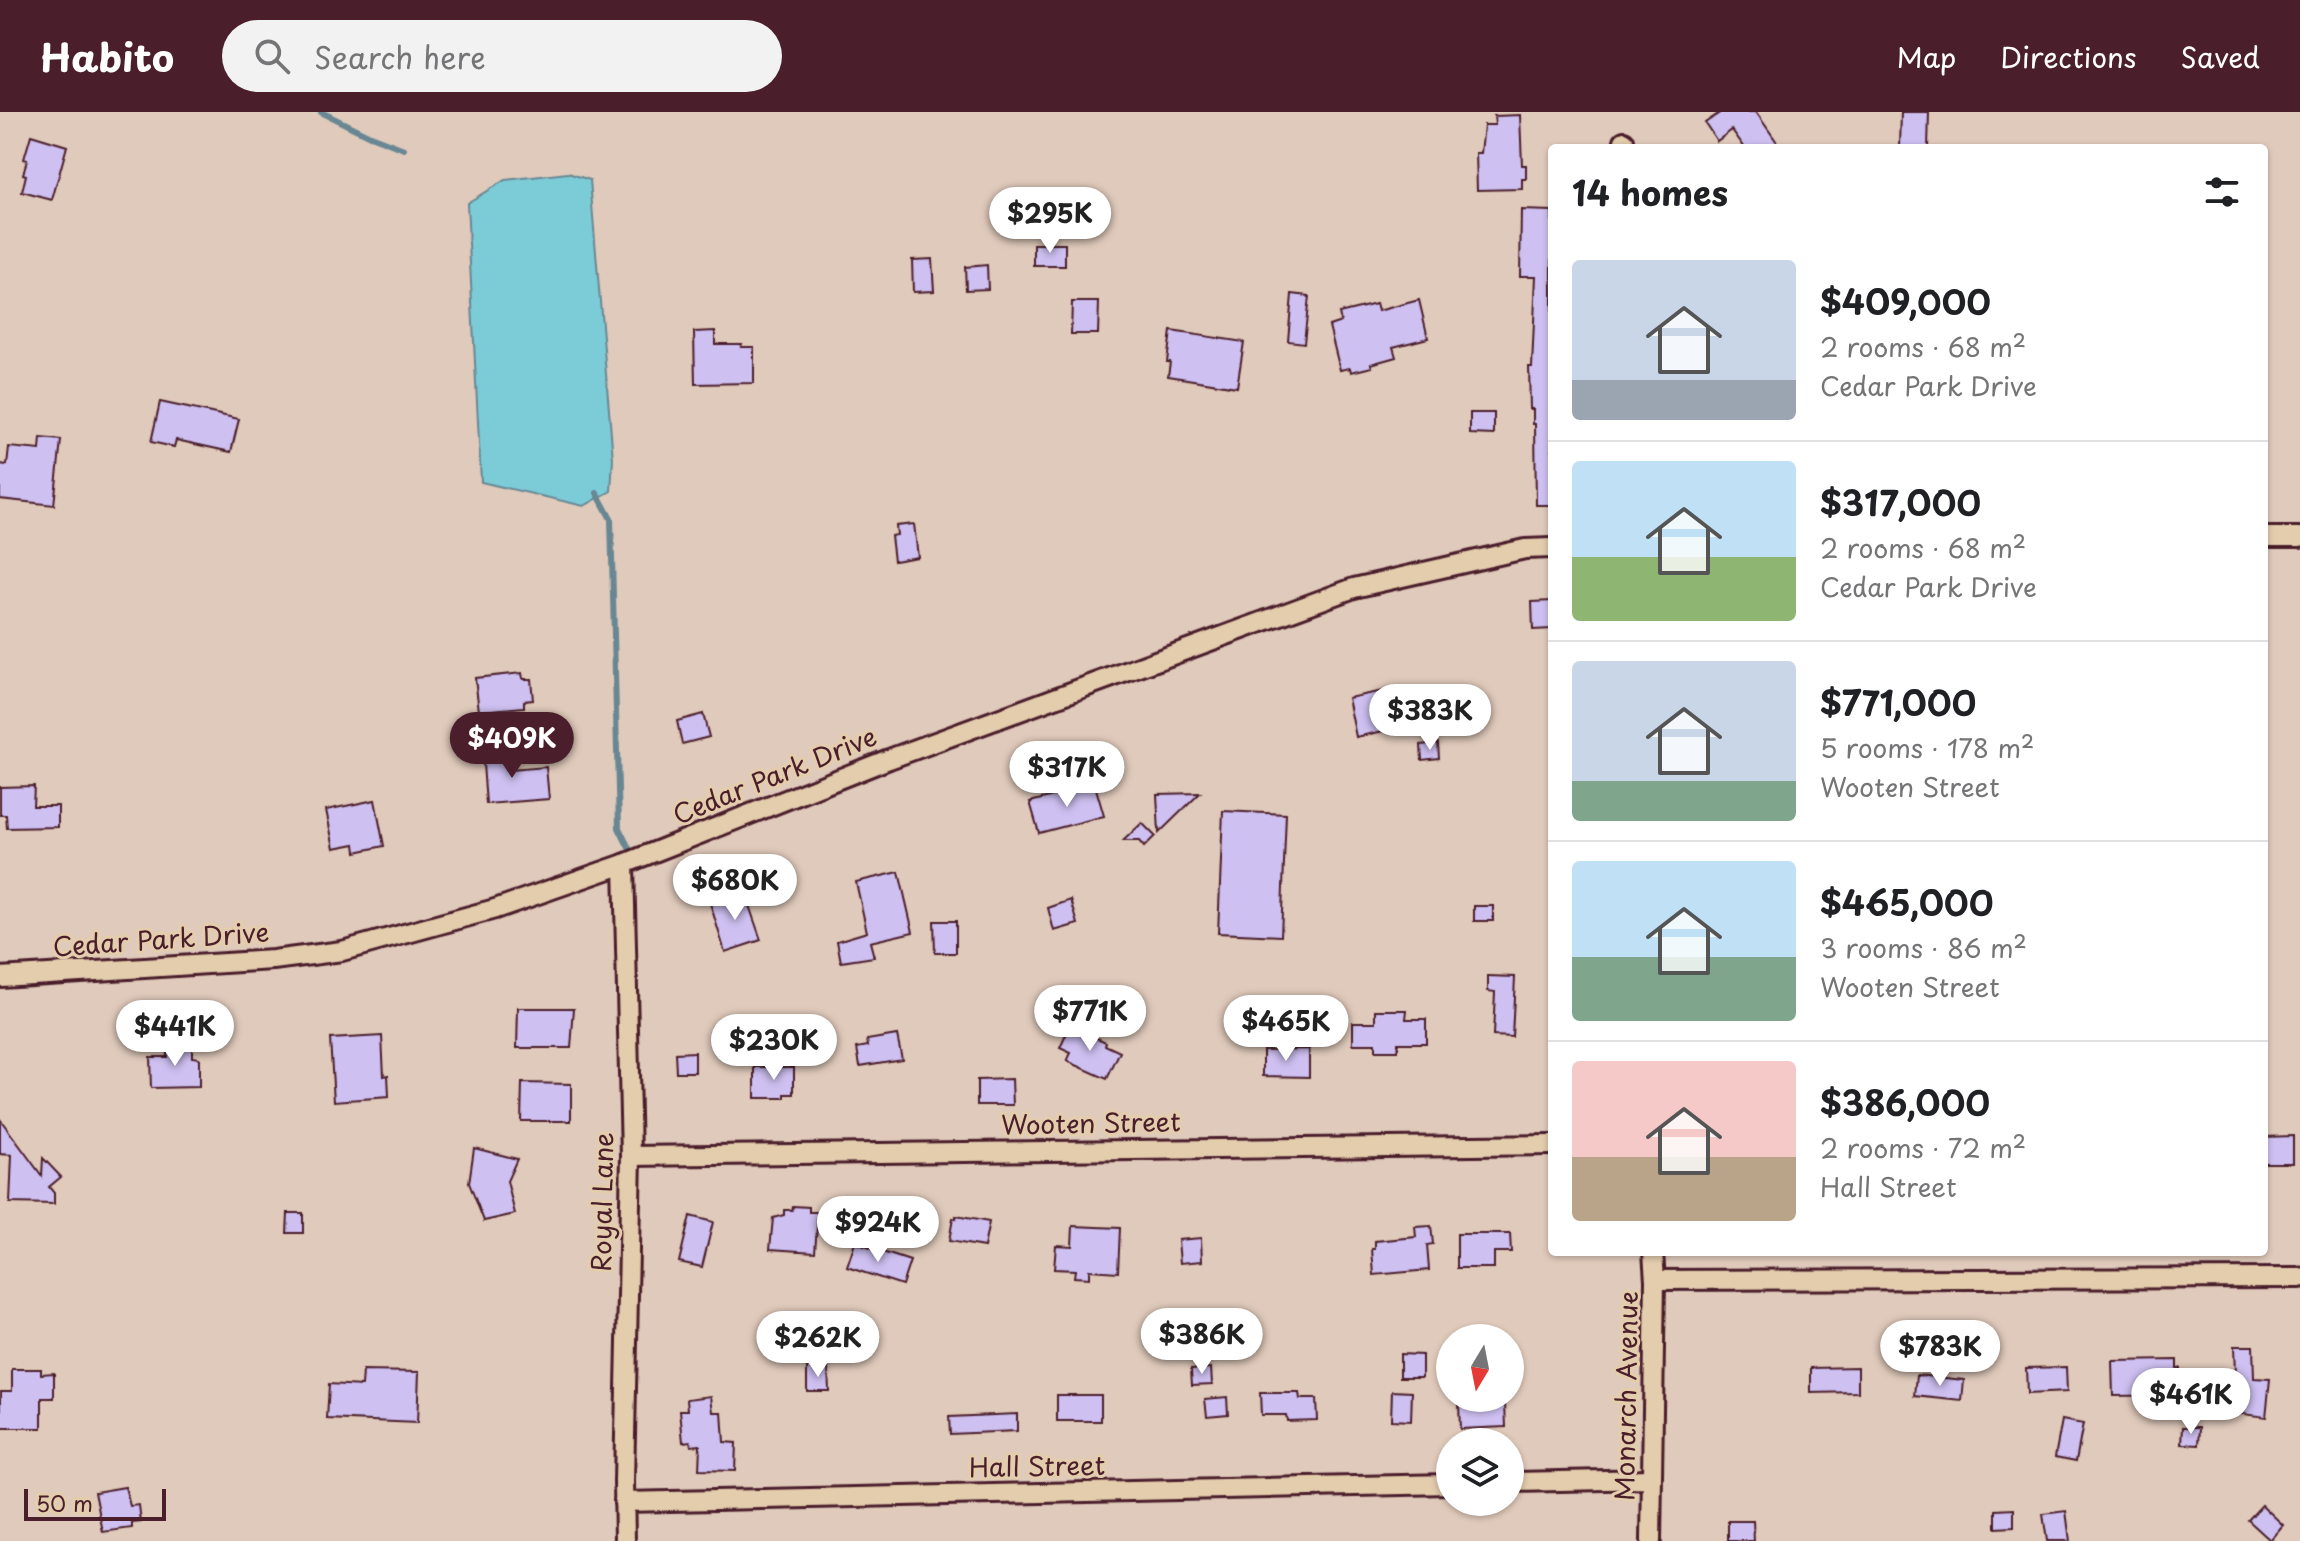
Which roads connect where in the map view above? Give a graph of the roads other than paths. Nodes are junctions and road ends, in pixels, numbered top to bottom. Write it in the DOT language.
graph roads {
  1 [pos="2268,537"];
  2 [pos="2300,537"];
  3 [pos="1548,548"];
  4 [pos="624,864"];
  5 [pos="0,977"];
  6 [pos="1548,1145"];
  7 [pos="631,1156"];
  8 [pos="1653,1256"];
  9 [pos="2300,1278"];
  10 [pos="1655,1280"];
  11 [pos="1651,1479"];
  12 [pos="1524,1482"];
  13 [pos="1436,1484"];
  14 [pos="624,1502"];
  15 [pos="625,1541"];
  16 [pos="1651,1541"];
  1 -- 2 [label="street"];
  3 -- 4 [label="street, Cedar Park Drive"];
  4 -- 5 [label="street, Cedar Park Drive"];
  4 -- 7 [label="street, Royal Lane"];
  6 -- 7 [label="street, Wooten Street"];
  7 -- 14 [label="street, Royal Lane"];
  8 -- 10 [label="street, Monarch Avenue"];
  9 -- 10 [label="street"];
  10 -- 11 [label="street, Monarch Avenue"];
  11 -- 12 [label="street"];
  11 -- 16 [label="street, Monarch Avenue"];
  13 -- 14 [label="street, Hall Street"];
  14 -- 15 [label="street, Royal Lane"];
}
